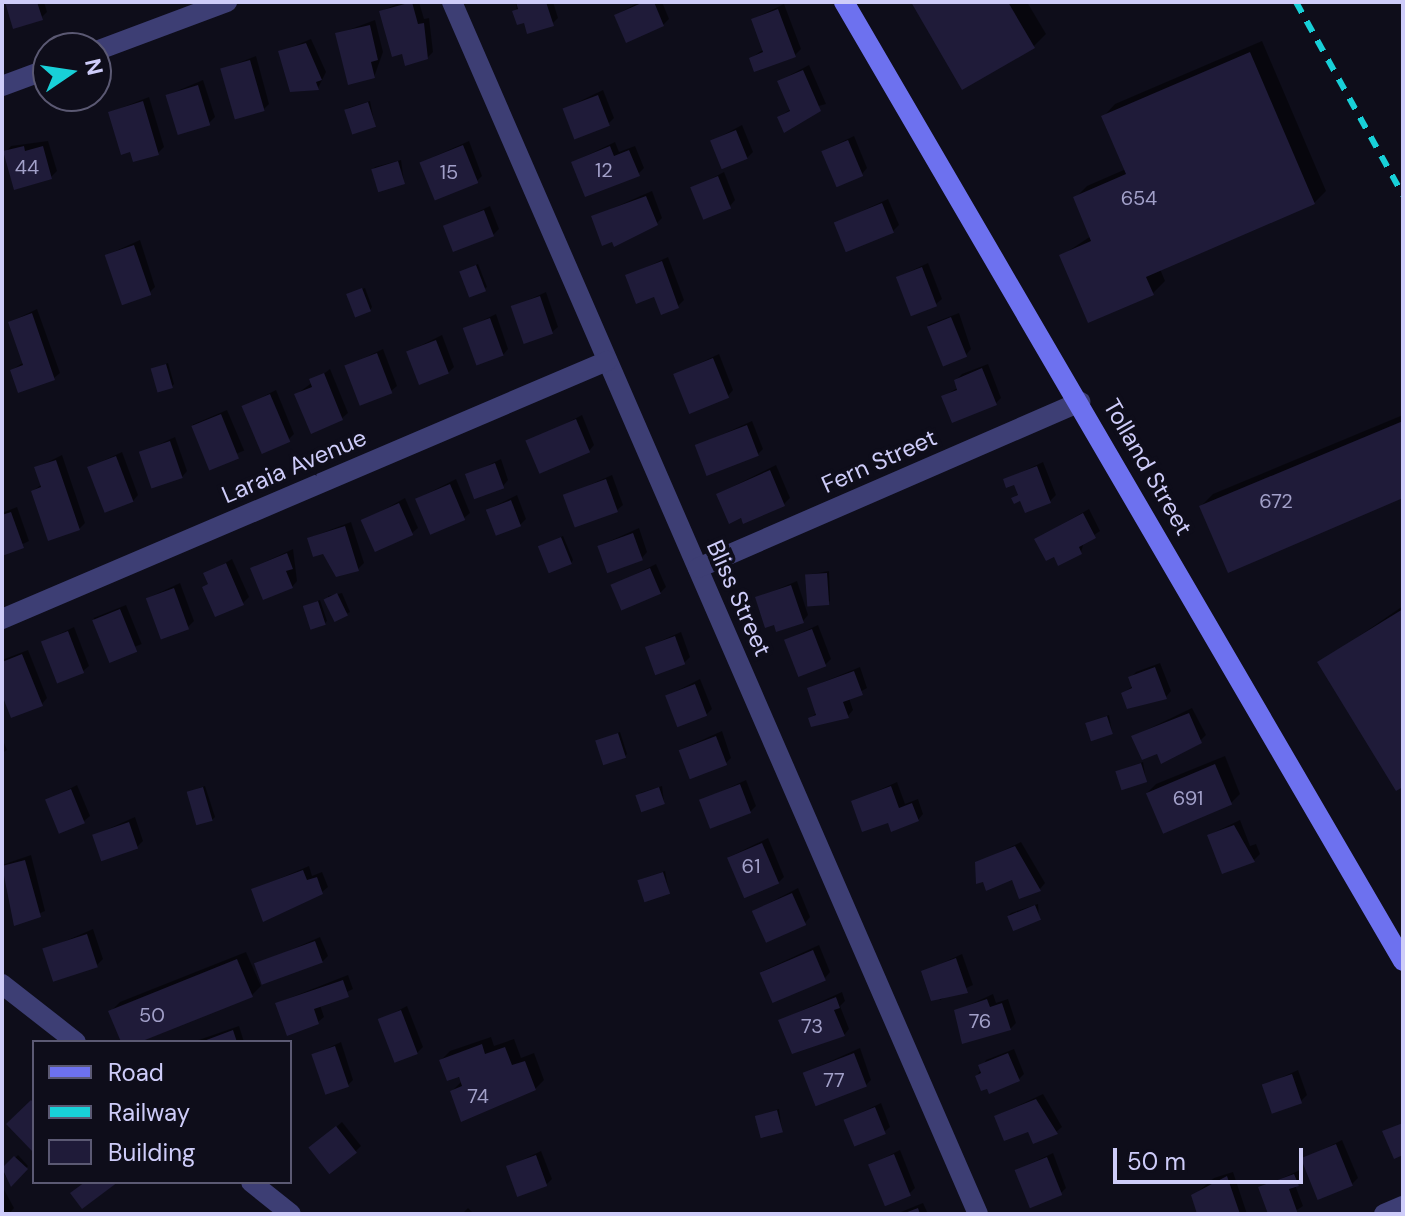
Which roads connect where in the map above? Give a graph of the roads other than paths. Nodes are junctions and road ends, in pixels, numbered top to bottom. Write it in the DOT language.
graph roads {
  1 [pos="227,2"];
  2 [pos="452,2"];
  3 [pos="844,2"];
  4 [pos="112,45"];
  5 [pos="32,75"];
  6 [pos="2,86"];
  7 [pos="607,361"];
  8 [pos="1080,402"];
  9 [pos="698,568"];
  10 [pos="2,619"];
  11 [pos="1403,961"];
  12 [pos="2,984"];
  13 [pos="73,1040"];
  14 [pos="254,1184"];
  15 [pos="1403,1206"];
  16 [pos="291,1214"];
  17 [pos="978,1214"];
  18 [pos="1384,1214"];
  1 -- 4 [label="street"];
  2 -- 7 [label="street, Bliss Street"];
  3 -- 8 [label="main road, Tolland Street"];
  5 -- 6 [label="street"];
  7 -- 9 [label="street, Bliss Street"];
  7 -- 10 [label="street, Laraia Avenue"];
  8 -- 9 [label="street, Fern Street"];
  8 -- 11 [label="main road, Tolland Street"];
  9 -- 17 [label="street, Bliss Street"];
  12 -- 13 [label="street"];
  14 -- 16 [label="street"];
  15 -- 18 [label="street"];
}
